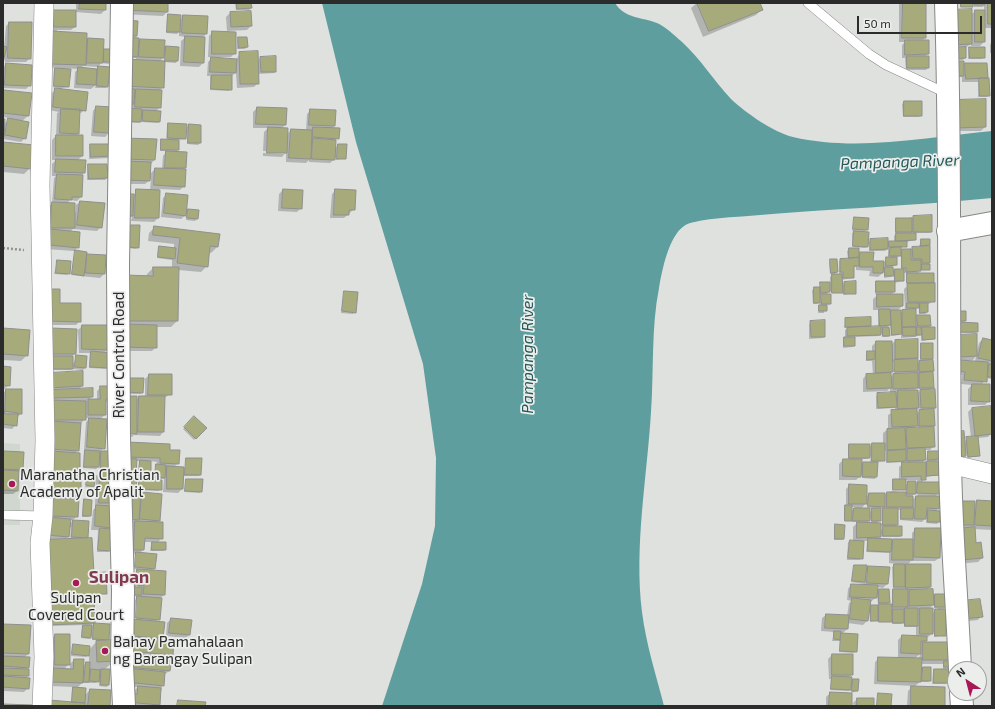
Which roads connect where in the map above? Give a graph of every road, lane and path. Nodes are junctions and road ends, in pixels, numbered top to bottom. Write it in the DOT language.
graph roads {
  1 [pos="44,3"];
  2 [pos="122,3"];
  3 [pos="808,3"];
  4 [pos="946,3"];
  5 [pos="949,95"];
  6 [pos="949,222"];
  7 [pos="992,223"];
  8 [pos="3,248"];
  9 [pos="40,251"];
  10 [pos="950,464"];
  11 [pos="992,474"];
  12 [pos="3,515"];
  13 [pos="43,516"];
  14 [pos="960,661"];
  15 [pos="42,706"];
  16 [pos="124,706"];
  1 -- 9 [label="street"];
  2 -- 16 [label="street, River Control Road"];
  3 -- 5 [label="lane"];
  4 -- 5 [label="street"];
  5 -- 6 [label="street"];
  6 -- 7 [label="street"];
  6 -- 10 [label="street"];
  8 -- 9 [label="path"];
  9 -- 13 [label="street"];
  10 -- 11 [label="street"];
  10 -- 14 [label="street"];
  12 -- 13 [label="lane"];
  13 -- 15 [label="street"];
}
